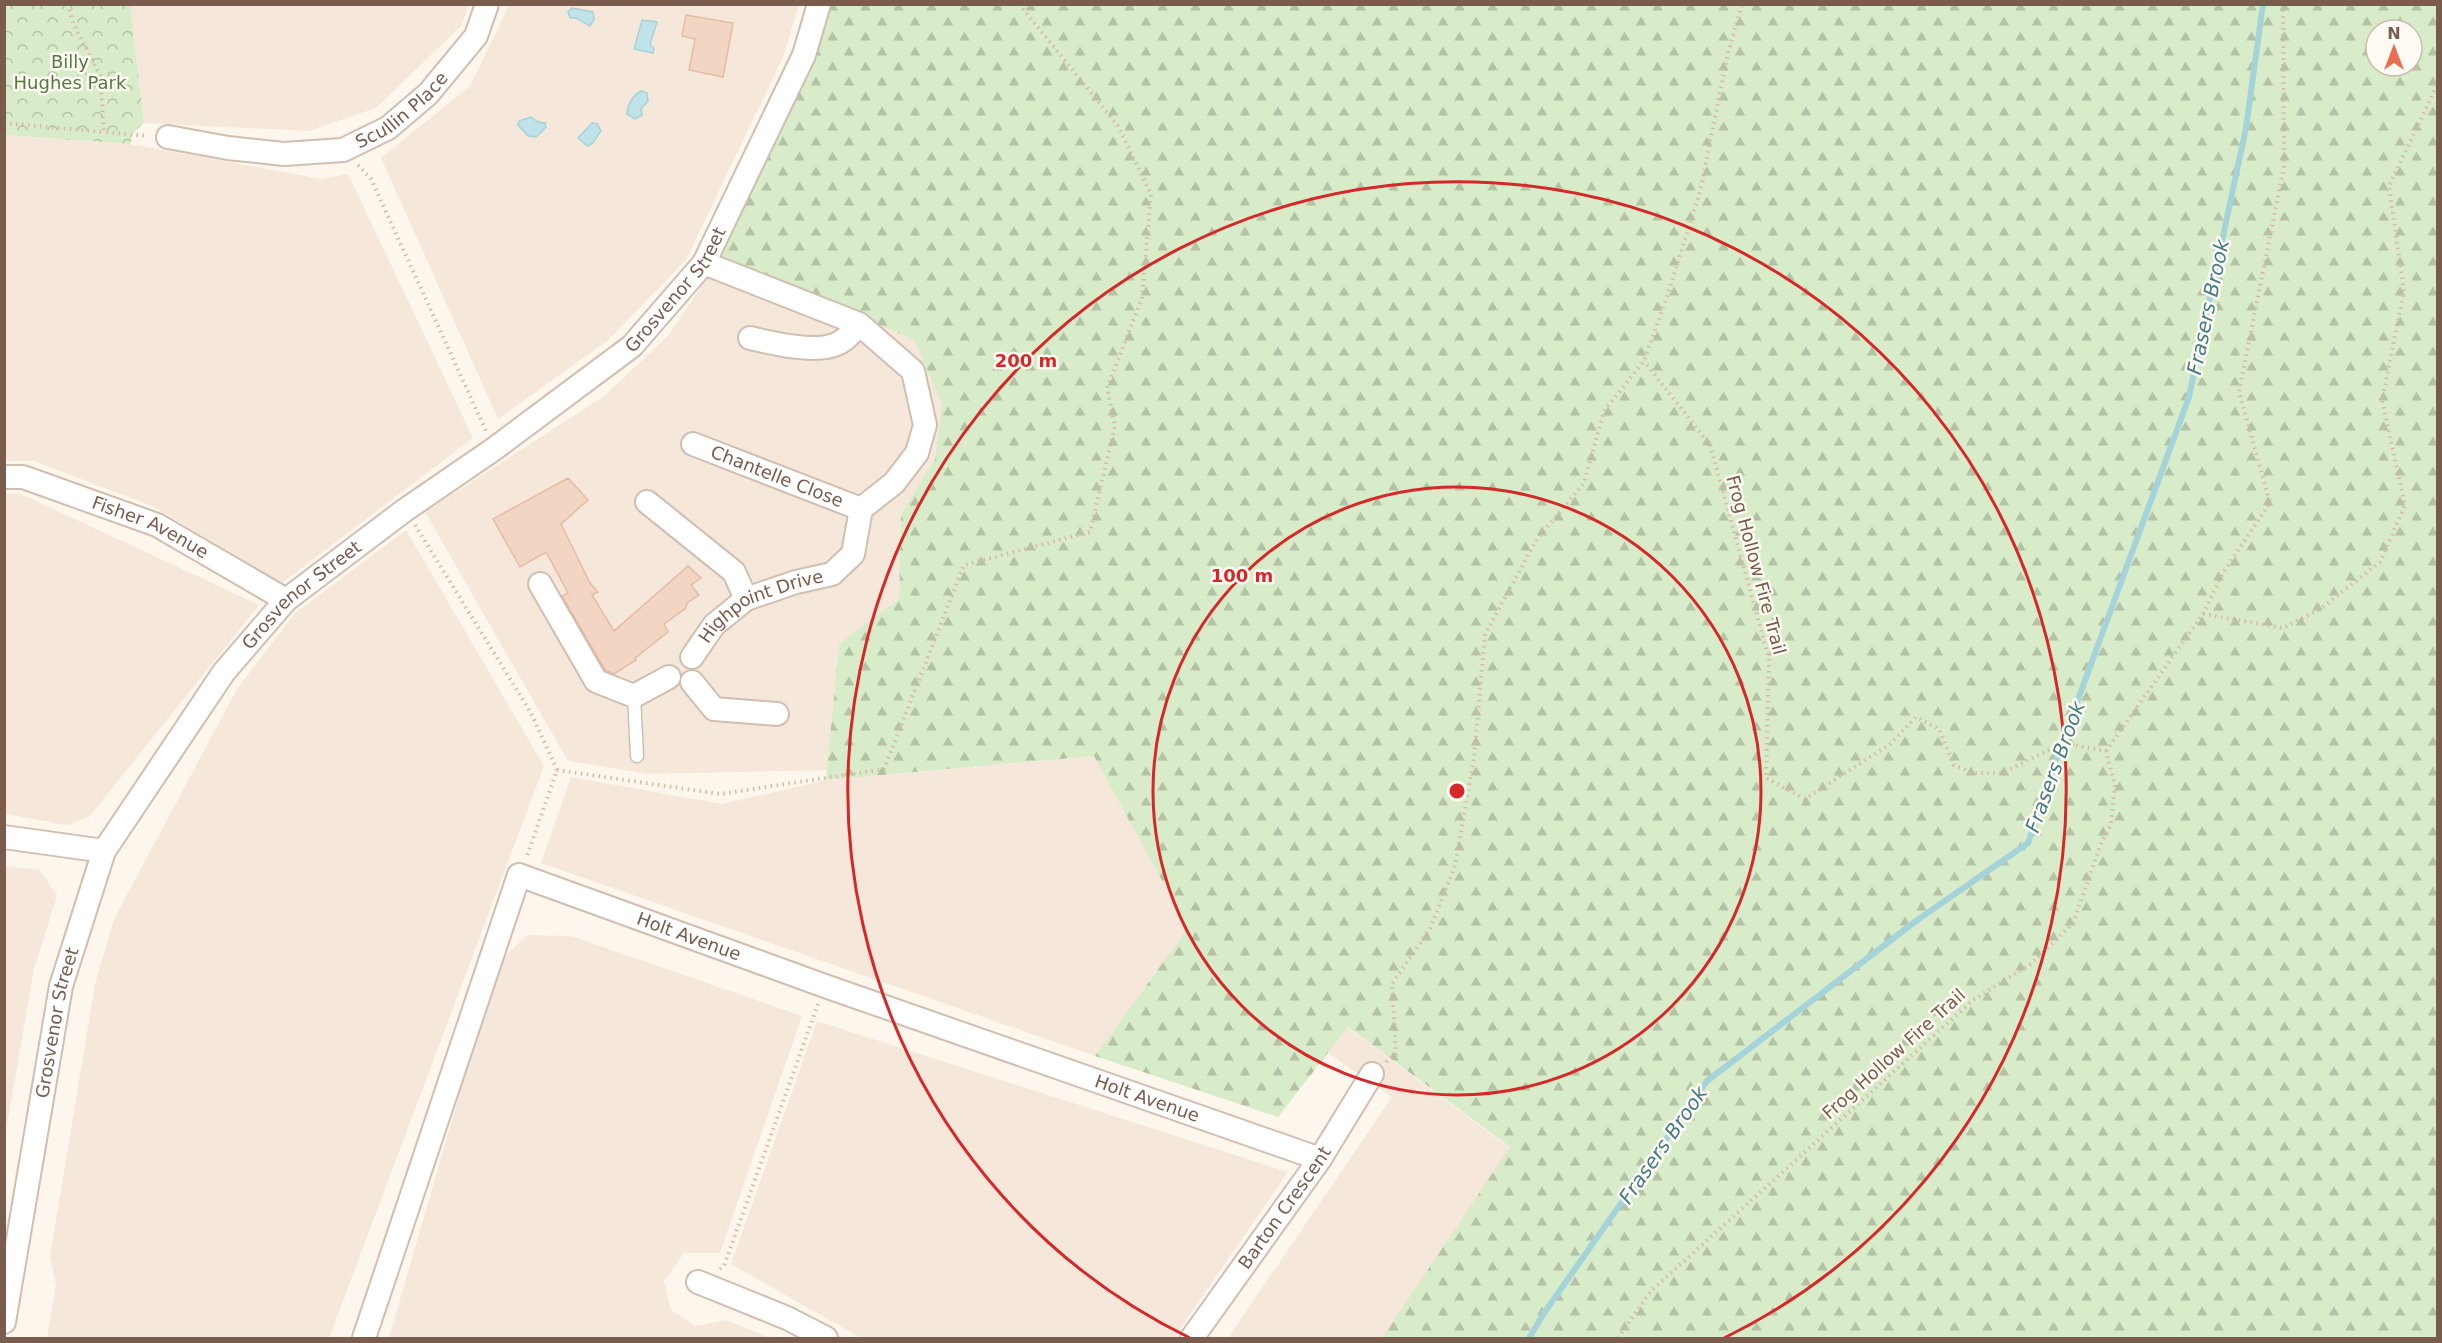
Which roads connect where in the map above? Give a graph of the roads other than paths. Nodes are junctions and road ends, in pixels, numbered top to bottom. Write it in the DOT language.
graph roads {
  1 [pos="487,4"];
  2 [pos="819,4"];
  3 [pos="168,137"];
  4 [pos="704,264"];
  5 [pos="859,324"];
  6 [pos="750,338"];
  7 [pos="693,444"];
  8 [pos="4,477"];
  9 [pos="647,502"];
  10 [pos="861,509"];
  11 [pos="540,584"];
  12 [pos="286,600"];
  13 [pos="746,600"];
  14 [pos="692,657"];
  15 [pos="669,677"];
  16 [pos="692,682"];
  17 [pos="634,696"];
  18 [pos="777,714"];
  19 [pos="637,756"];
  20 [pos="4,837"];
  21 [pos="104,851"];
  22 [pos="1372,1074"];
  23 [pos="1320,1159"];
  24 [pos="698,1282"];
  25 [pos="4,1322"];
  26 [pos="364,1338"];
  27 [pos="826,1338"];
  28 [pos="1192,1338"];
  1 -- 3 [label="street, Scullin Place"];
  2 -- 4 [label="street, Grosvenor Street"];
  4 -- 5 [label="street"];
  4 -- 12 [label="street, Grosvenor Street"];
  5 -- 6 [label="street"];
  5 -- 10 [label="street"];
  7 -- 10 [label="street, Chantelle Close"];
  8 -- 12 [label="street, Fisher Avenue"];
  9 -- 13 [label="street"];
  10 -- 13 [label="street, Highpoint Drive"];
  11 -- 17 [label="street"];
  12 -- 21 [label="street, Grosvenor Street"];
  13 -- 14 [label="street, Highpoint Drive"];
  14 -- 15 [label="street"];
  14 -- 16 [label="street"];
  15 -- 16 [label="street"];
  15 -- 17 [label="street"];
  16 -- 18 [label="street"];
  17 -- 19 [label="lane"];
  20 -- 21 [label="street"];
  21 -- 25 [label="street, Grosvenor Street"];
  22 -- 23 [label="street, Barton Crescent"];
  23 -- 26 [label="street, Holt Avenue"];
  23 -- 28 [label="street, Barton Crescent"];
  24 -- 27 [label="street"];
}
